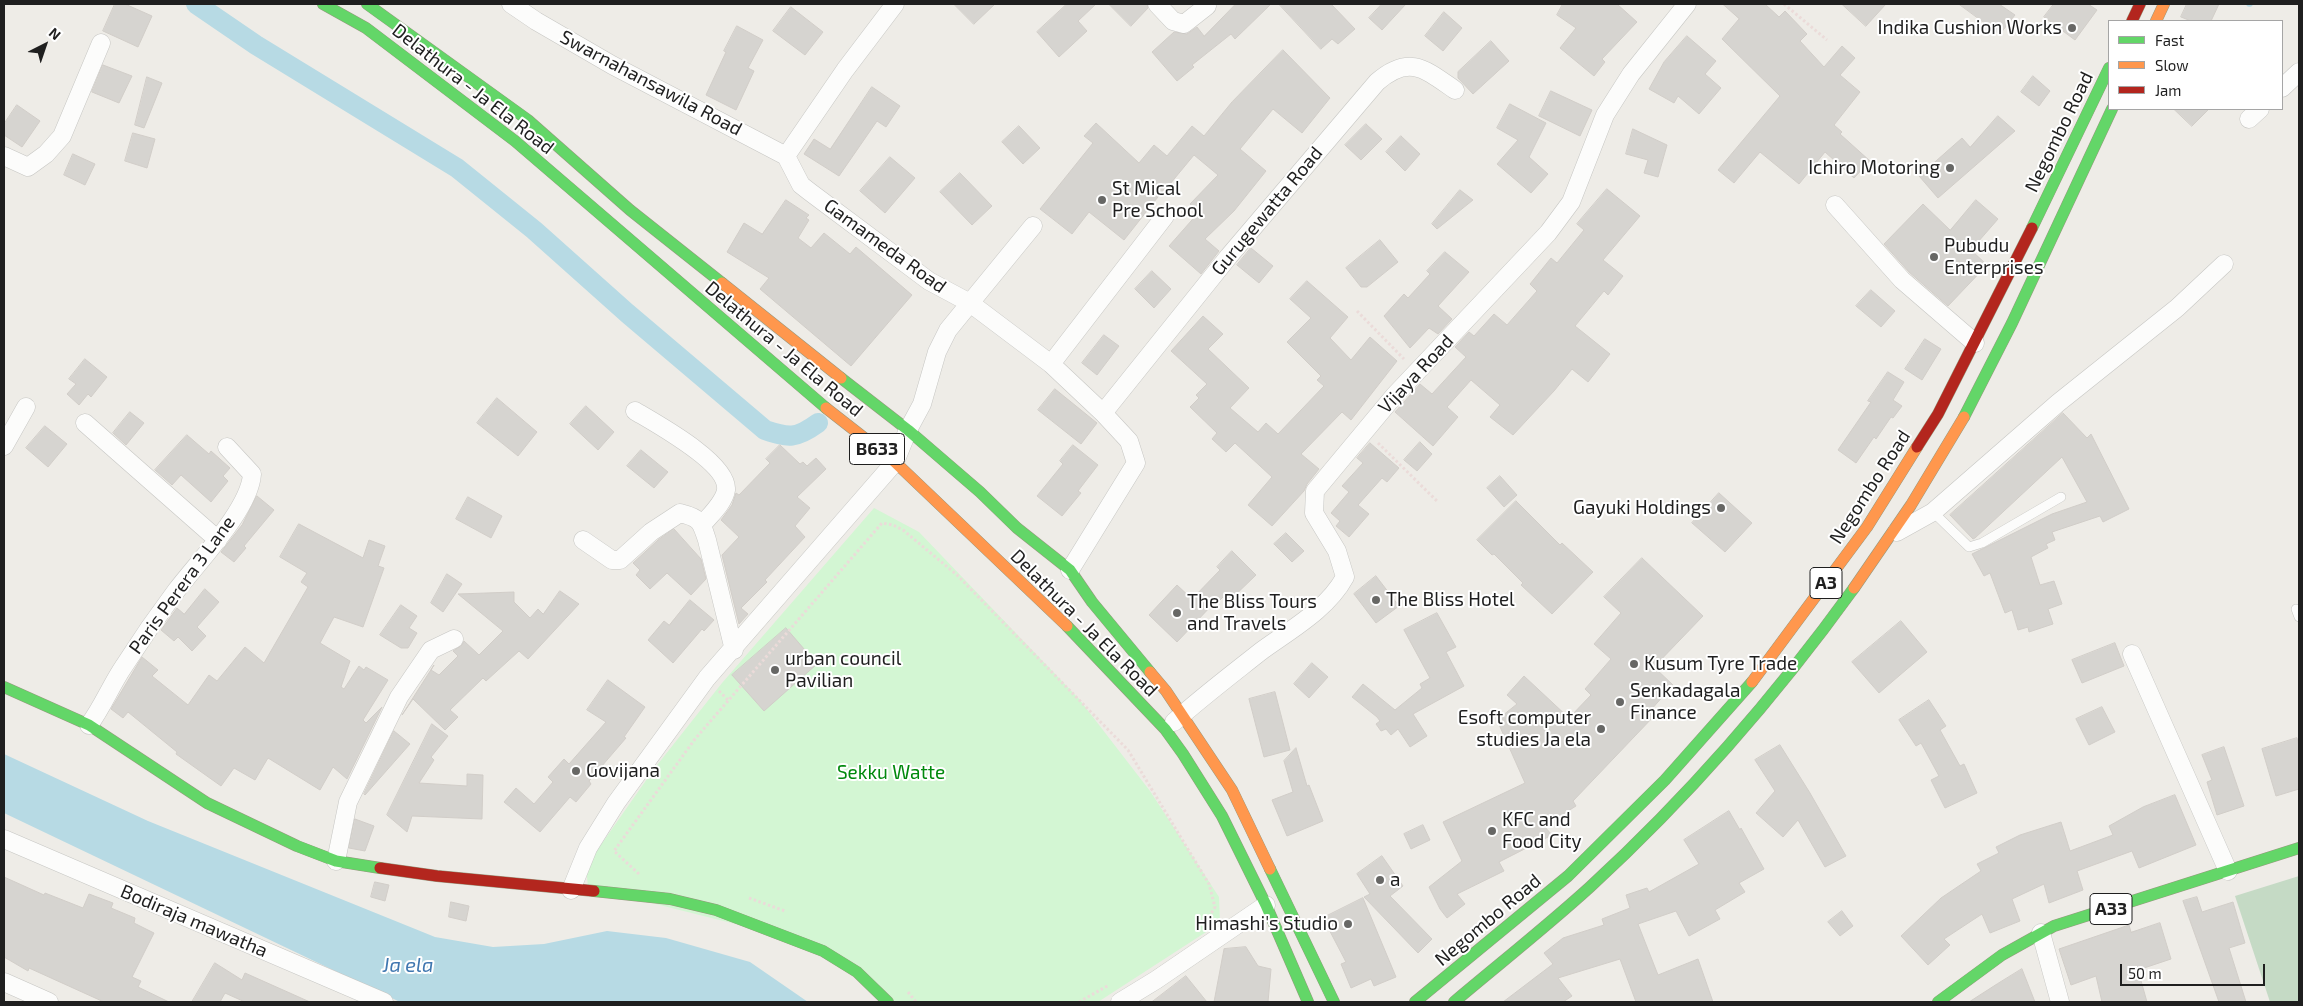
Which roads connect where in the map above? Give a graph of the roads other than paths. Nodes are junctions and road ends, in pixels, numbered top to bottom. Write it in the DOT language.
graph roads {
  1 [pos="323,4"];
  2 [pos="367,4"];
  3 [pos="511,4"];
  4 [pos="895,4"];
  5 [pos="1157,4"];
  6 [pos="1687,4"];
  7 [pos="2140,4"];
  8 [pos="2164,4"];
  9 [pos="1207,6"];
  10 [pos="2132,20"];
  11 [pos="2156,20"];
  12 [pos="101,43"];
  13 [pos="2108,70"];
  14 [pos="2299,72"];
  15 [pos="2283,87"];
  16 [pos="1455,90"];
  17 [pos="2112,110"];
  18 [pos="4,156"];
  19 [pos="788,159"];
  20 [pos="1835,205"];
  21 [pos="1165,216"];
  22 [pos="1032,226"];
  23 [pos="2224,264"];
  24 [pos="970,303"];
  25 [pos="1974,343"];
  26 [pos="1051,364"];
  27 [pos="26,407"];
  28 [pos="635,411"];
  29 [pos="1103,413"];
  30 [pos="86,423"];
  31 [pos="908,430"];
  32 [pos="4,446"];
  33 [pos="227,447"];
  34 [pos="895,462"];
  35 [pos="2061,497"];
  36 [pos="1933,512"];
  37 [pos="702,525"];
  38 [pos="1894,533"];
  39 [pos="218,540"];
  40 [pos="583,540"];
  41 [pos="1070,570"];
  42 [pos="454,639"];
  43 [pos="734,650"];
  44 [pos="2132,654"];
  45 [pos="4,687"];
  46 [pos="1182,714"];
  47 [pos="89,725"];
  48 [pos="1165,729"];
  49 [pos="4,839"];
  50 [pos="2299,848"];
  51 [pos="336,861"];
  52 [pos="2228,871"];
  53 [pos="571,890"];
  54 [pos="1266,905"];
  55 [pos="2041,933"];
  56 [pos="4,982"];
  57 [pos="49,1002"];
  58 [pos="384,1002"];
  59 [pos="888,1002"];
  60 [pos="1120,1002"];
  61 [pos="1308,1002"];
  62 [pos="1334,1002"];
  63 [pos="1415,1002"];
  64 [pos="1454,1002"];
  65 [pos="1938,1002"];
  66 [pos="2060,1002"];
  1 -- 34 [label="main road, Delathura - Ja Ela Road / B633"];
  2 -- 31 [label="main road, Delathura - Ja Ela Road / B633"];
  3 -- 19 [label="street, Swarnahansawila Road"];
  4 -- 19 [label="street"];
  5 -- 9 [label="street"];
  6 -- 46 [label="street, Vijaya Road"];
  7 -- 10 [label="main road"];
  8 -- 11 [label="main road"];
  12 -- 18 [label="street"];
  13 -- 25 [label="main road, Negombo Road / A3"];
  14 -- 15 [label="street"];
  16 -- 29 [label="street, Gurugewatta Road"];
  17 -- 38 [label="main road, Negombo Road / A3"];
  19 -- 24 [label="street, Gamameda Road"];
  20 -- 25 [label="street"];
  21 -- 26 [label="street"];
  22 -- 24 [label="street"];
  23 -- 36 [label="street"];
  24 -- 26 [label="street, Gamameda Road"];
  24 -- 31 [label="street"];
  25 -- 63 [label="main road, Negombo Road / A3"];
  26 -- 29 [label="street, Gamameda Road"];
  27 -- 32 [label="street"];
  28 -- 37 [label="street"];
  29 -- 41 [label="street, Gamameda Road"];
  30 -- 39 [label="street"];
  31 -- 34 [label="street"];
  31 -- 41 [label="main road, Delathura - Ja Ela Road / B633"];
  33 -- 39 [label="street, Paris Perera 3 Lane"];
  34 -- 43 [label="street"];
  34 -- 48 [label="main road, Delathura - Ja Ela Road / B633"];
  35 -- 36 [label="lane"];
  36 -- 38 [label="street"];
  37 -- 40 [label="street"];
  37 -- 43 [label="street"];
  38 -- 64 [label="main road, Negombo Road / A3"];
  39 -- 47 [label="street, Paris Perera 3 Lane"];
  41 -- 46 [label="main road, Delathura - Ja Ela Road / B633"];
  42 -- 51 [label="street"];
  43 -- 53 [label="street"];
  44 -- 52 [label="street"];
  45 -- 47 [label="main road"];
  46 -- 48 [label="street, Vijaya Road"];
  46 -- 62 [label="main road, Delathura - Ja Ela Road / B633"];
  47 -- 51 [label="main road"];
  48 -- 54 [label="main road, Delathura - Ja Ela Road / B633"];
  49 -- 58 [label="street, Bodiraja mawatha"];
  50 -- 52 [label="main road, A33"];
  51 -- 53 [label="main road"];
  52 -- 55 [label="main road, A33"];
  53 -- 59 [label="main road"];
  54 -- 60 [label="street"];
  54 -- 61 [label="main road, Delathura - Ja Ela Road / B633"];
  55 -- 65 [label="main road, A33"];
  55 -- 66 [label="street"];
  56 -- 57 [label="street"];
}
